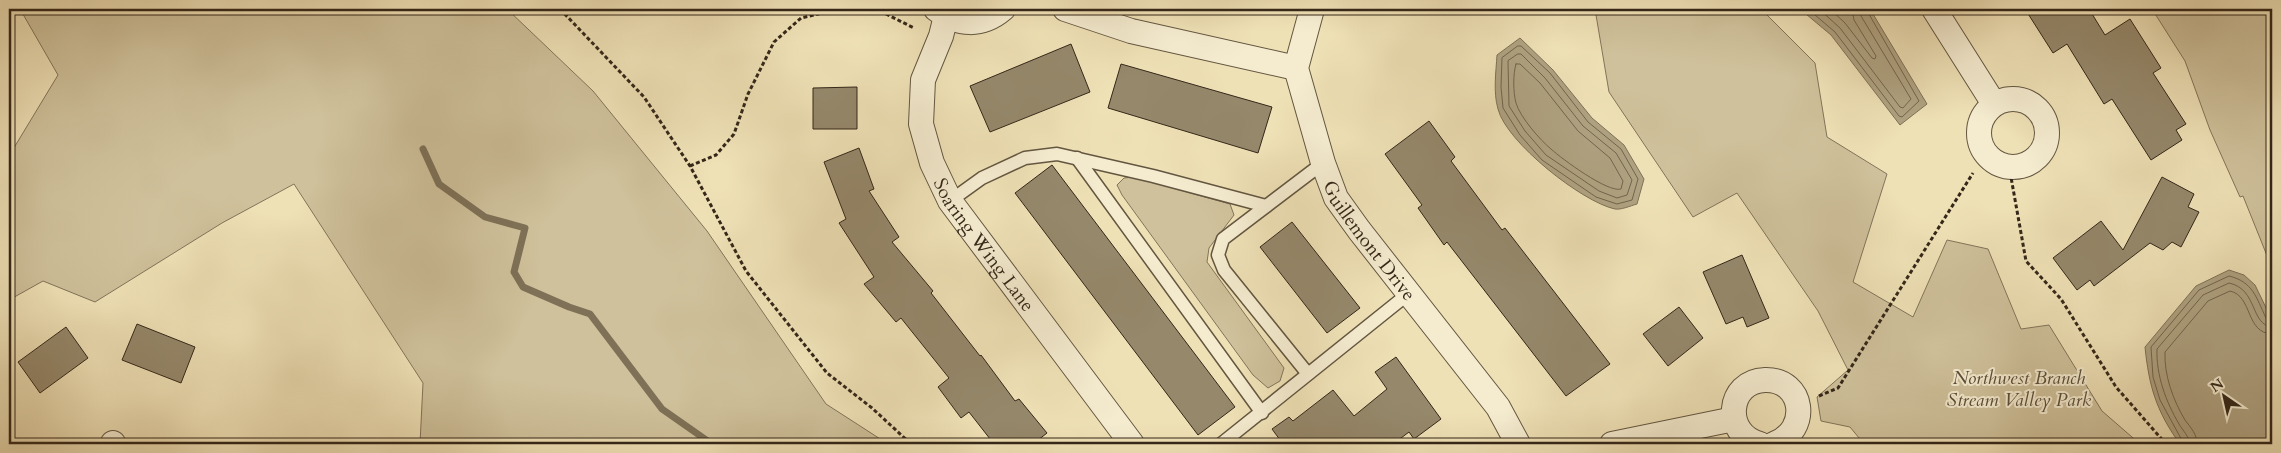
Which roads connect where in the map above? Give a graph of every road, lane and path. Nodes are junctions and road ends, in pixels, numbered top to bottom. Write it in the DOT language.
graph roads {
  1 [pos="560,9"];
  2 [pos="876,9"];
  3 [pos="1003,9"];
  4 [pos="1066,9"];
  5 [pos="1312,9"];
  6 [pos="1934,9"];
  7 [pos="941,13"];
  8 [pos="914,28"];
  9 [pos="1296,68"];
  10 [pos="1994,104"];
  11 [pos="1077,158"];
  12 [pos="1323,162"];
  13 [pos="690,166"];
  14 [pos="2009,166"];
  15 [pos="1973,173"];
  16 [pos="950,201"];
  17 [pos="1266,206"];
  18 [pos="1408,294"];
  19 [pos="1308,374"];
  20 [pos="1817,397"];
  21 [pos="1262,413"];
  22 [pos="1734,419"];
  23 [pos="911,444"];
  24 [pos="1132,444"];
  25 [pos="1221,444"];
  26 [pos="1518,444"];
  27 [pos="1612,444"];
  28 [pos="1760,444"];
  29 [pos="1774,444"];
  30 [pos="2166,444"];
  1 -- 13 [label="path"];
  2 -- 8 [label="path"];
  2 -- 13 [label="path"];
  3 -- 7 [label="street"];
  4 -- 9 [label="street"];
  5 -- 9 [label="street"];
  6 -- 10 [label="street"];
  7 -- 16 [label="street, Soaring Wing Lane"];
  9 -- 12 [label="street, Guillemont Drive"];
  10 -- 14 [label="street"];
  10 -- 14 [label="street"];
  11 -- 16 [label="lane"];
  11 -- 17 [label="lane"];
  11 -- 21 [label="lane"];
  12 -- 17 [label="lane"];
  12 -- 18 [label="street, Guillemont Drive"];
  13 -- 23 [label="path"];
  14 -- 30 [label="path"];
  15 -- 20 [label="path"];
  16 -- 24 [label="street, Soaring Wing Lane"];
  17 -- 19 [label="lane"];
  18 -- 19 [label="lane"];
  18 -- 26 [label="street, Guillemont Drive"];
  19 -- 21 [label="lane"];
  21 -- 25 [label="lane"];
  22 -- 27 [label="street"];
  22 -- 28 [label="street"];
  22 -- 29 [label="street"];
}
